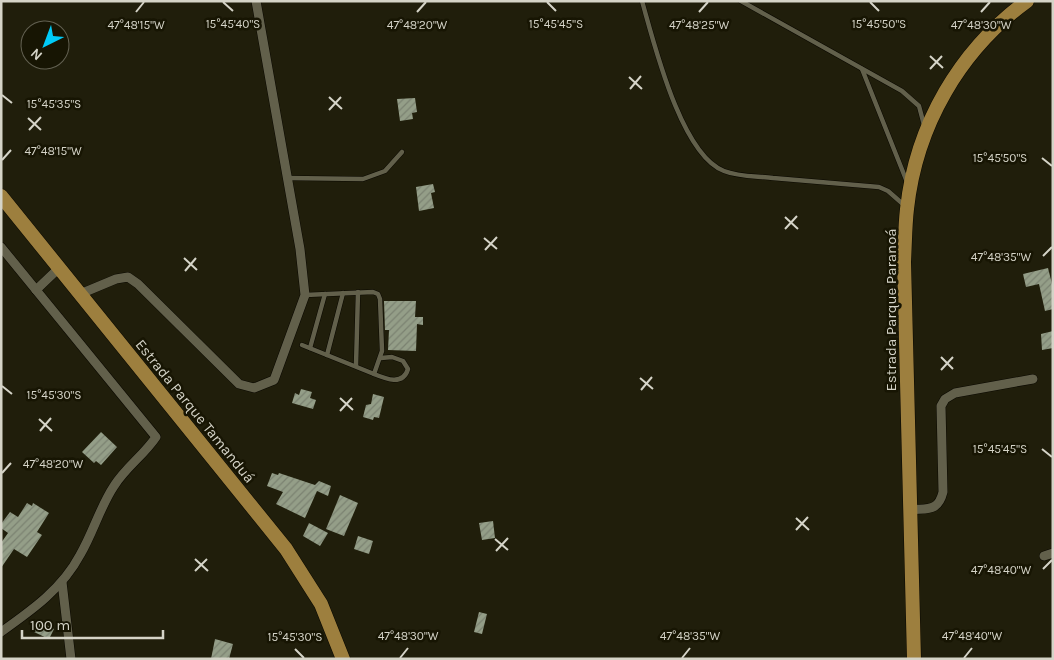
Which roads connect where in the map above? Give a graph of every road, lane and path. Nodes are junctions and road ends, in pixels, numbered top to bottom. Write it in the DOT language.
graph roads {
  1 [pos="256,1"];
  2 [pos="642,1"];
  3 [pos="741,1"];
  4 [pos="1027,1"];
  5 [pos="862,69"];
  6 [pos="926,131"];
  7 [pos="402,152"];
  8 [pos="287,178"];
  9 [pos="910,191"];
  10 [pos="1,196"];
  11 [pos="907,207"];
  12 [pos="1,247"];
  13 [pos="59,268"];
  14 [pos="36,290"];
  15 [pos="358,292"];
  16 [pos="343,293"];
  17 [pos="80,294"];
  18 [pos="325,294"];
  19 [pos="305,295"];
  20 [pos="302,345"];
  21 [pos="310,348"];
  22 [pos="327,355"];
  23 [pos="381,358"];
  24 [pos="356,366"];
  25 [pos="374,374"];
  26 [pos="1033,379"];
  27 [pos="910,510"];
  28 [pos="1053,553"];
  29 [pos="1044,556"];
  30 [pos="62,582"];
  31 [pos="1,632"];
  32 [pos="71,659"];
  33 [pos="343,659"];
  34 [pos="914,659"];
  1 -- 8 [label="street"];
  2 -- 11 [label="lane"];
  3 -- 5 [label="lane"];
  4 -- 6 [label="main road, Estrada Parque Paranoá"];
  5 -- 6 [label="lane"];
  5 -- 9 [label="lane"];
  6 -- 9 [label="main road, Estrada Parque Paranoá"];
  7 -- 8 [label="lane"];
  8 -- 19 [label="street"];
  9 -- 11 [label="main road, Estrada Parque Paranoá"];
  10 -- 13 [label="main road, Estrada Parque Tamanduá"];
  11 -- 27 [label="main road, Estrada Parque Paranoá"];
  12 -- 14 [label="street"];
  13 -- 14 [label="street"];
  13 -- 17 [label="main road, Estrada Parque Tamanduá"];
  14 -- 30 [label="street"];
  15 -- 16 [label="lane"];
  15 -- 23 [label="lane"];
  15 -- 24 [label="lane"];
  16 -- 18 [label="lane"];
  16 -- 22 [label="lane"];
  17 -- 19 [label="street"];
  17 -- 33 [label="main road, Estrada Parque Tamanduá"];
  18 -- 19 [label="lane"];
  18 -- 21 [label="lane"];
  20 -- 21 [label="lane"];
  21 -- 22 [label="lane"];
  22 -- 24 [label="lane"];
  23 -- 25 [label="lane"];
  23 -- 25 [label="lane"];
  24 -- 25 [label="lane"];
  26 -- 27 [label="street"];
  27 -- 34 [label="main road, Estrada Parque Paranoá"];
  28 -- 29 [label="street"];
  30 -- 31 [label="street"];
  30 -- 32 [label="street"];
}
